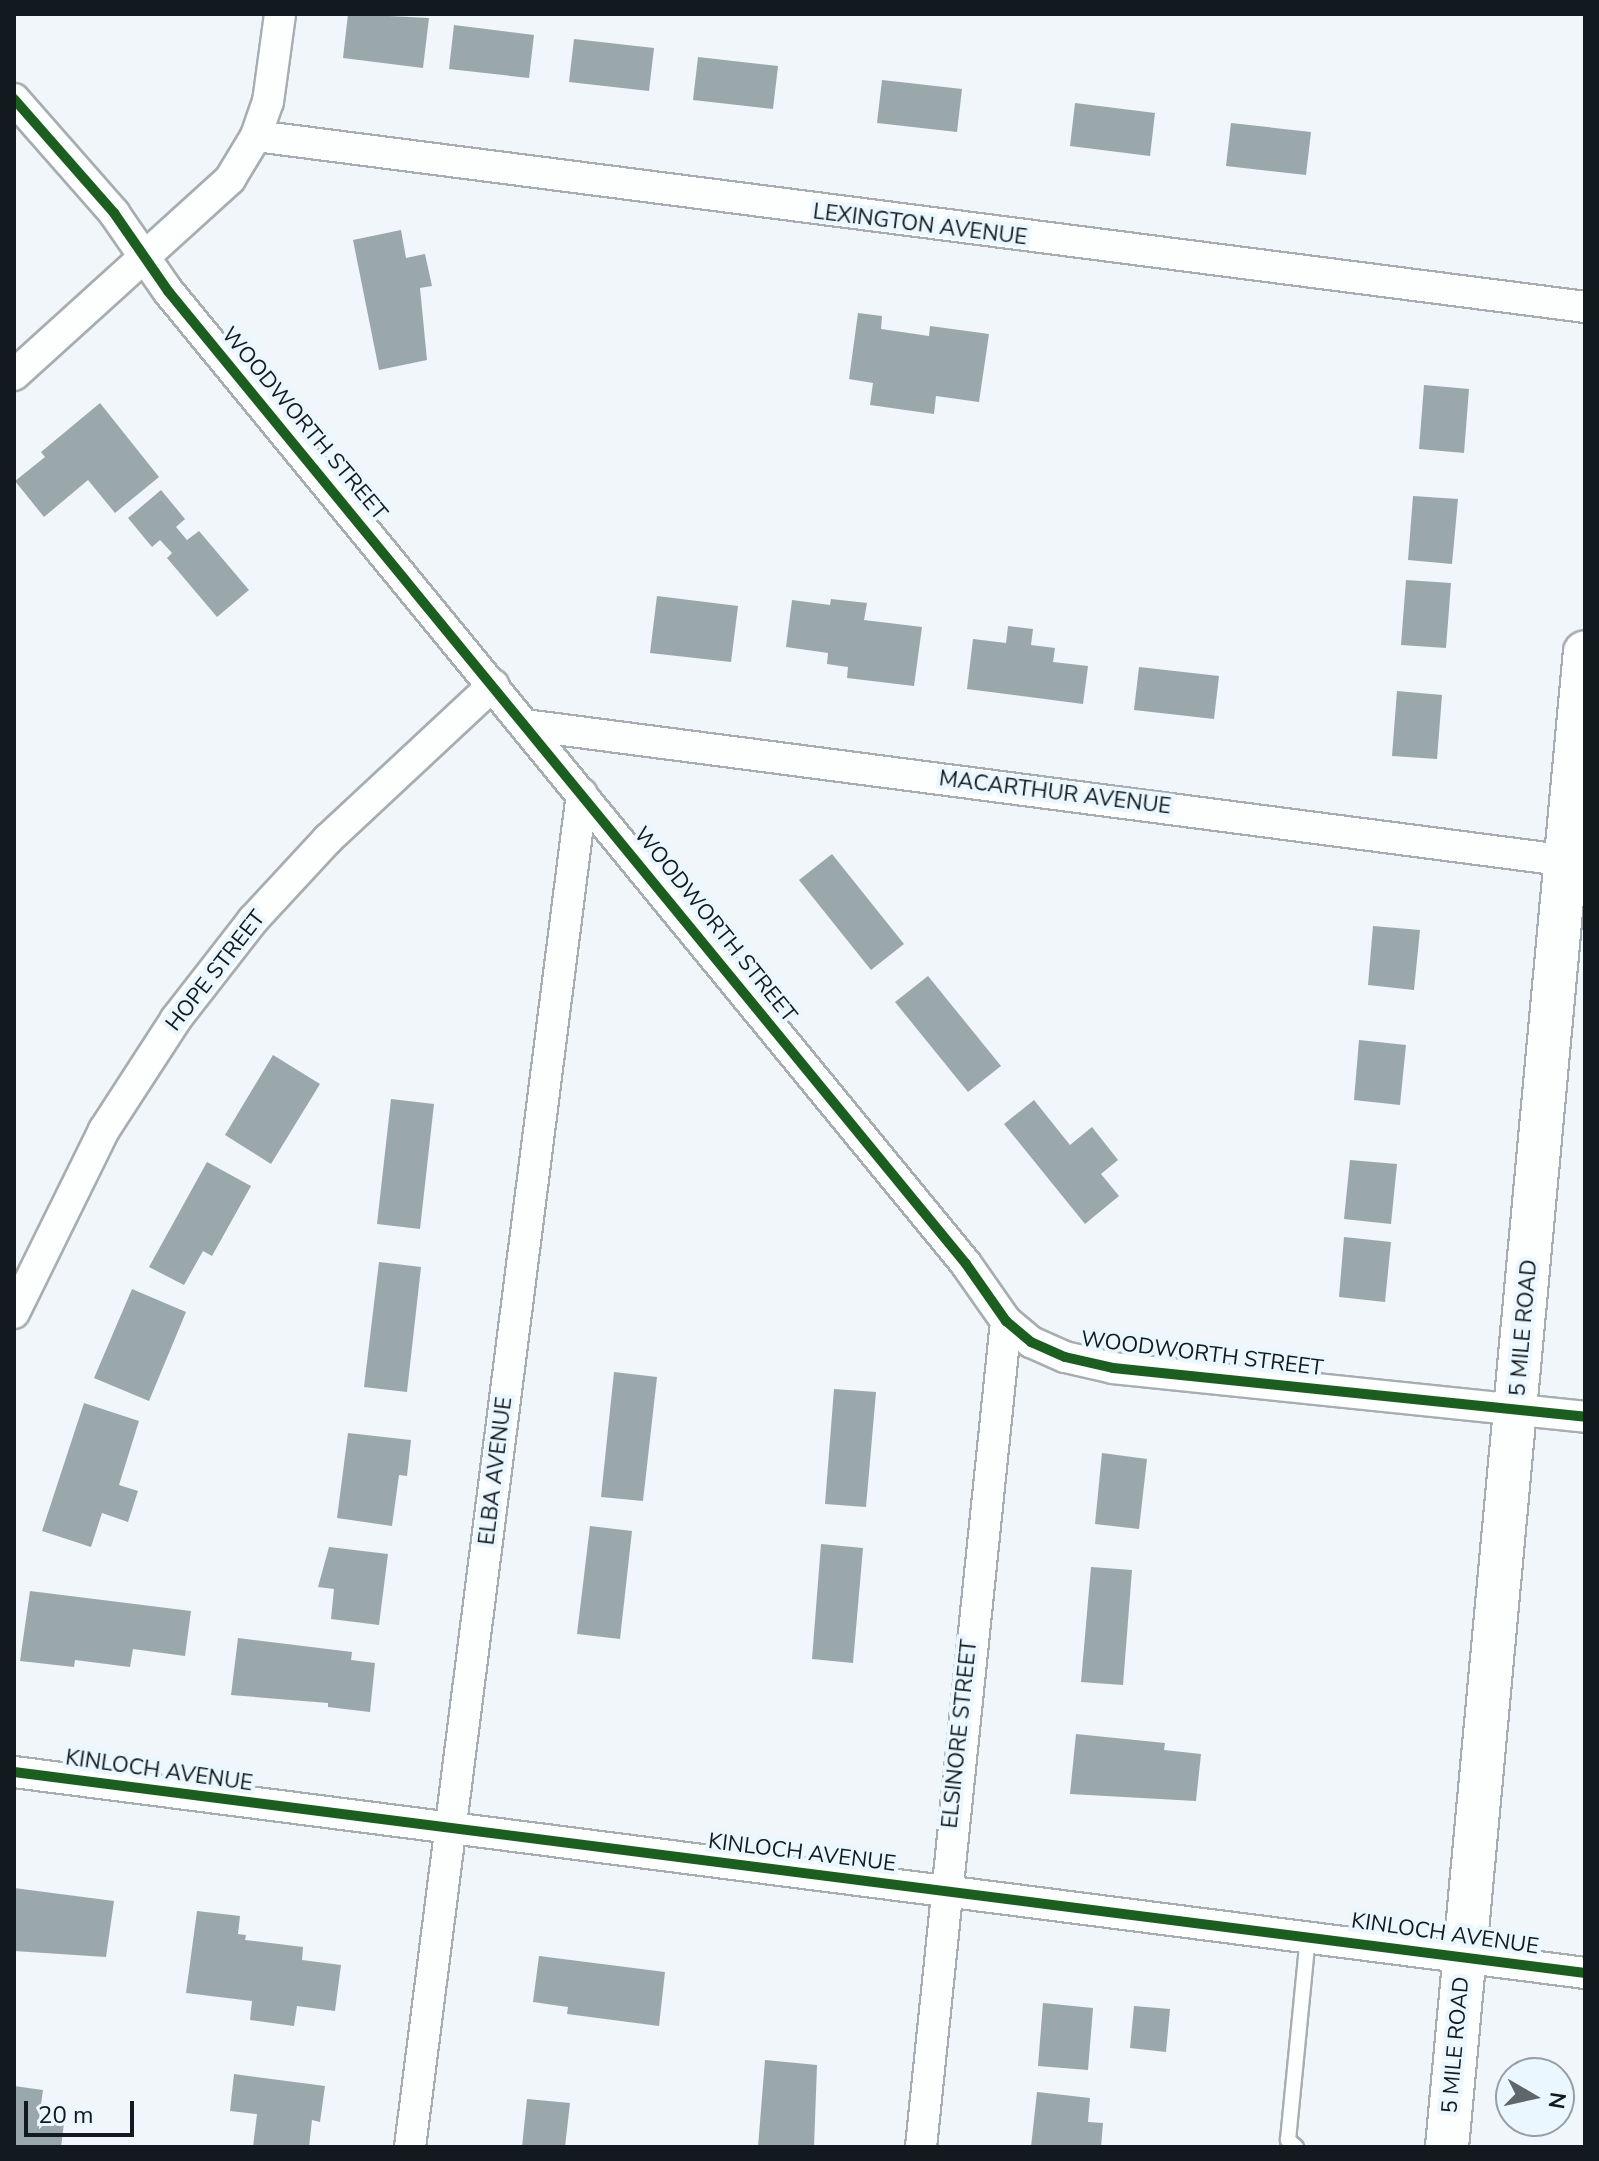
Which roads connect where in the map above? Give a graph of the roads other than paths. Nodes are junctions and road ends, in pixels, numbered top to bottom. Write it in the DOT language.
graph roads {
  1 [pos="280,14"];
  2 [pos="14,99"];
  3 [pos="256,136"];
  4 [pos="144,256"];
  5 [pos="1585,307"];
  6 [pos="14,375"];
  7 [pos="1585,652"];
  8 [pos="493,685"];
  9 [pos="525,725"];
  10 [pos="582,794"];
  11 [pos="1575,862"];
  12 [pos="14,1313"];
  13 [pos="1006,1321"];
  14 [pos="1516,1411"];
  15 [pos="1585,1417"];
  16 [pos="14,1772"];
  17 [pos="452,1830"];
  18 [pos="944,1890"];
  19 [pos="1308,1935"];
  20 [pos="1464,1955"];
  21 [pos="1585,1973"];
  22 [pos="410,2147"];
  23 [pos="921,2147"];
  24 [pos="1296,2147"];
  25 [pos="1447,2147"];
  1 -- 3 [label="street"];
  2 -- 4 [label="street, WOODWORTH STREET"];
  3 -- 4 [label="street"];
  3 -- 5 [label="street, LEXINGTON AVENUE"];
  4 -- 6 [label="street"];
  4 -- 8 [label="street, WOODWORTH STREET"];
  7 -- 11 [label="main road, 5 MILE ROAD"];
  8 -- 9 [label="street, WOODWORTH STREET"];
  8 -- 12 [label="street, HOPE STREET"];
  9 -- 10 [label="street, WOODWORTH STREET"];
  9 -- 11 [label="street, MACARTHUR AVENUE"];
  10 -- 13 [label="street, WOODWORTH STREET"];
  10 -- 17 [label="street, ELBA AVENUE"];
  11 -- 14 [label="main road, 5 MILE ROAD"];
  13 -- 14 [label="street, WOODWORTH STREET"];
  13 -- 18 [label="street, ELSINORE STREET"];
  14 -- 15 [label="street, WOODWORTH STREET"];
  14 -- 20 [label="main road, 5 MILE ROAD"];
  16 -- 17 [label="street, KINLOCH AVENUE"];
  17 -- 18 [label="street, KINLOCH AVENUE"];
  17 -- 22 [label="street, ELBA AVENUE"];
  18 -- 19 [label="street, KINLOCH AVENUE"];
  18 -- 23 [label="street, ELSINORE STREET"];
  19 -- 20 [label="street, KINLOCH AVENUE"];
  19 -- 24 [label="lane"];
  20 -- 21 [label="street, KINLOCH AVENUE"];
  20 -- 25 [label="main road, 5 MILE ROAD"];
}
